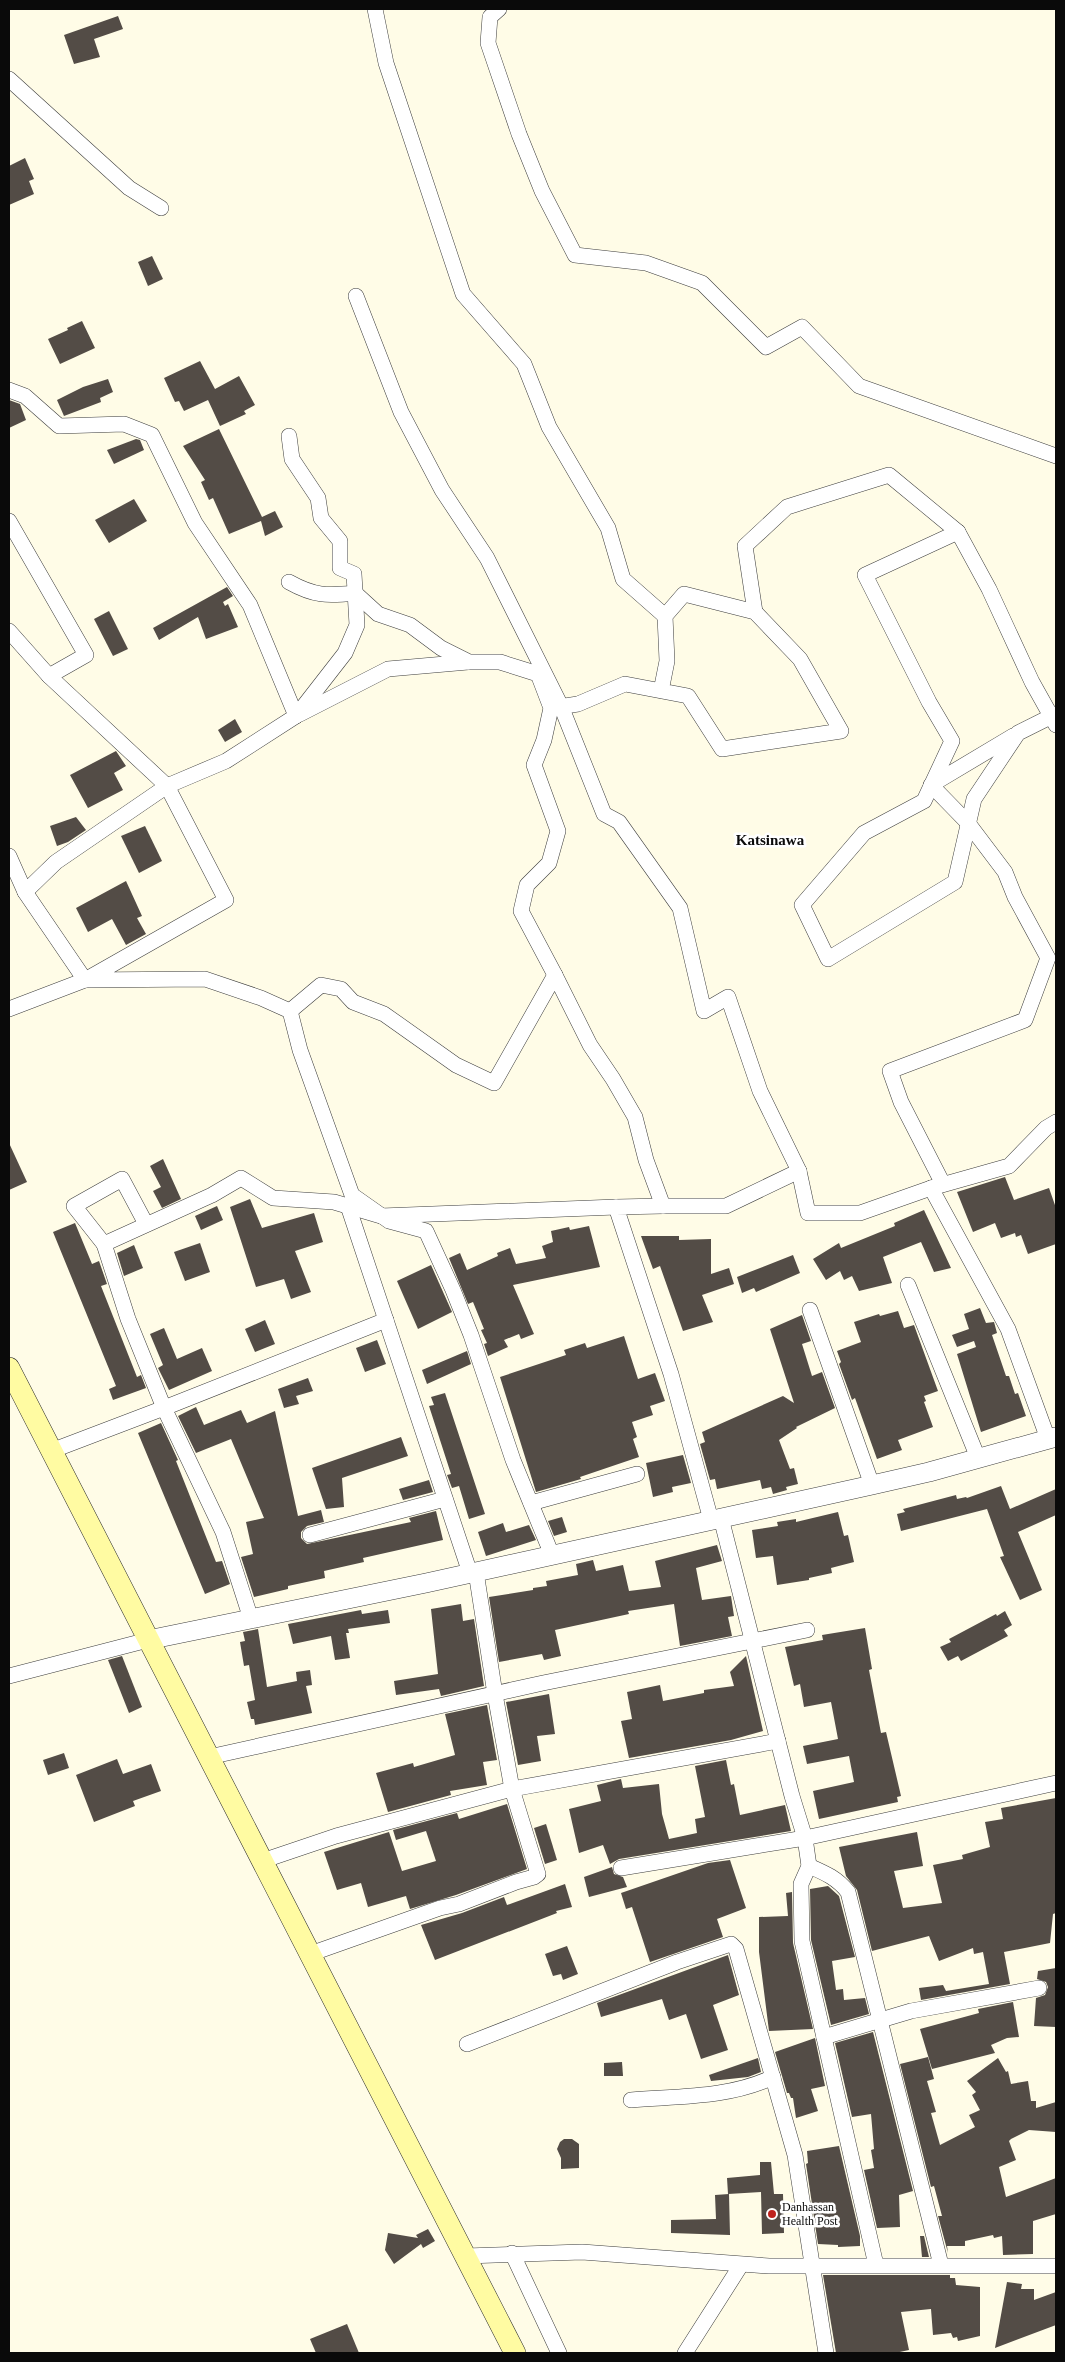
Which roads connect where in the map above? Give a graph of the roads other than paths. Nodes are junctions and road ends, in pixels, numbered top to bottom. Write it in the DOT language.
graph roads {
  1 [pos="376,9"];
  2 [pos="499,9"];
  3 [pos="9,79"];
  4 [pos="161,208"];
  5 [pos="356,296"];
  6 [pos="9,390"];
  7 [pos="289,436"];
  8 [pos="1056,456"];
  9 [pos="9,521"];
  10 [pos="958,532"];
  11 [pos="289,582"];
  12 [pos="355,593"];
  13 [pos="755,612"];
  14 [pos="665,616"];
  15 [pos="9,631"];
  16 [pos="469,662"];
  17 [pos="50,676"];
  18 [pos="661,691"];
  19 [pos="556,707"];
  20 [pos="296,716"];
  21 [pos="1055,718"];
  22 [pos="1018,733"];
  23 [pos="931,785"];
  24 [pos="167,786"];
  25 [pos="968,823"];
  26 [pos="9,856"];
  27 [pos="25,892"];
  28 [pos="555,975"];
  29 [pos="85,980"];
  30 [pos="9,1010"];
  31 [pos="290,1011"];
  32 [pos="1056,1122"];
  33 [pos="799,1171"];
  34 [pos="937,1186"];
  35 [pos="348,1206"];
  36 [pos="616,1206"];
  37 [pos="663,1206"];
  38 [pos="381,1216"];
  39 [pos="146,1224"];
  40 [pos="104,1244"];
  41 [pos="908,1285"];
  42 [pos="810,1310"];
  43 [pos="386,1320"];
  44 [pos="9,1368"];
  45 [pos="164,1408"];
  46 [pos="1052,1438"];
  47 [pos="51,1450"];
  48 [pos="978,1458"];
  49 [pos="637,1474"];
  50 [pos="872,1485"];
  51 [pos="445,1498"];
  52 [pos="531,1503"];
  53 [pos="716,1519"];
  54 [pos="310,1535"];
  55 [pos="552,1555"];
  56 [pos="473,1573"];
  57 [pos="251,1619"];
  58 [pos="807,1630"];
  59 [pos="148,1640"];
  60 [pos="753,1642"];
  61 [pos="9,1676"];
  62 [pos="495,1694"];
  63 [pos="778,1741"];
  64 [pos="209,1757"];
  65 [pos="1056,1783"];
  66 [pos="512,1789"];
  67 [pos="805,1838"];
  68 [pos="262,1861"];
  69 [pos="809,1866"];
  70 [pos="621,1868"];
  71 [pos="310,1954"];
  72 [pos="1039,1988"];
  73 [pos="880,2021"];
  74 [pos="824,2037"];
  75 [pos="467,2044"];
  76 [pos="773,2077"];
  77 [pos="631,2100"];
  78 [pos="512,2253"];
  79 [pos="466,2256"];
  80 [pos="740,2265"];
  81 [pos="941,2265"];
  82 [pos="813,2266"];
  83 [pos="876,2266"];
  84 [pos="1056,2266"];
  85 [pos="515,2353"];
  86 [pos="558,2353"];
  87 [pos="685,2353"];
  88 [pos="826,2353"];
  1 -- 14 [label="street"];
  2 -- 8 [label="street"];
  3 -- 4 [label="street"];
  5 -- 19 [label="street"];
  6 -- 20 [label="street"];
  7 -- 12 [label="street"];
  9 -- 17 [label="street"];
  10 -- 13 [label="street"];
  10 -- 21 [label="street"];
  10 -- 23 [label="street"];
  11 -- 12 [label="street"];
  12 -- 16 [label="street"];
  12 -- 20 [label="street"];
  13 -- 14 [label="street"];
  13 -- 18 [label="street"];
  14 -- 18 [label="street"];
  15 -- 17 [label="street"];
  16 -- 19 [label="street"];
  16 -- 20 [label="street"];
  17 -- 24 [label="street"];
  18 -- 19 [label="street"];
  19 -- 28 [label="street"];
  19 -- 33 [label="street"];
  20 -- 24 [label="street"];
  21 -- 22 [label="street"];
  22 -- 23 [label="street"];
  22 -- 25 [label="street"];
  23 -- 25 [label="street"];
  23 -- 25 [label="street"];
  24 -- 27 [label="street"];
  24 -- 29 [label="street"];
  25 -- 34 [label="street"];
  26 -- 27 [label="street"];
  27 -- 29 [label="street"];
  28 -- 31 [label="street"];
  28 -- 37 [label="street"];
  29 -- 30 [label="street"];
  29 -- 31 [label="street"];
  31 -- 38 [label="street"];
  32 -- 34 [label="street"];
  33 -- 34 [label="street"];
  33 -- 37 [label="street"];
  34 -- 46 [label="street"];
  35 -- 38 [label="street"];
  35 -- 39 [label="street"];
  35 -- 43 [label="street"];
  36 -- 37 [label="street"];
  36 -- 38 [label="street"];
  36 -- 53 [label="street"];
  38 -- 52 [label="street"];
  39 -- 40 [label="street"];
  39 -- 40 [label="street"];
  40 -- 45 [label="street"];
  41 -- 48 [label="street"];
  42 -- 50 [label="street"];
  43 -- 45 [label="street"];
  43 -- 51 [label="street"];
  44 -- 47 [label="main road"];
  45 -- 47 [label="street"];
  45 -- 57 [label="street"];
  46 -- 48 [label="street"];
  47 -- 59 [label="main road"];
  48 -- 50 [label="street"];
  49 -- 52 [label="street"];
  50 -- 53 [label="street"];
  51 -- 54 [label="street"];
  51 -- 56 [label="street"];
  52 -- 55 [label="street"];
  53 -- 55 [label="street"];
  53 -- 60 [label="street"];
  55 -- 56 [label="street"];
  56 -- 57 [label="street"];
  56 -- 62 [label="street"];
  57 -- 59 [label="street"];
  58 -- 60 [label="street"];
  59 -- 61 [label="street"];
  59 -- 64 [label="main road"];
  60 -- 62 [label="street"];
  60 -- 63 [label="street"];
  62 -- 64 [label="street"];
  62 -- 66 [label="street"];
  63 -- 66 [label="street"];
  63 -- 67 [label="street"];
  64 -- 68 [label="main road"];
  65 -- 67 [label="street"];
  66 -- 68 [label="street"];
  66 -- 71 [label="street"];
  67 -- 69 [label="street"];
  67 -- 70 [label="street"];
  68 -- 71 [label="main road"];
  69 -- 73 [label="street"];
  69 -- 74 [label="street"];
  71 -- 79 [label="main road"];
  72 -- 73 [label="street"];
  73 -- 74 [label="street"];
  73 -- 81 [label="street"];
  74 -- 83 [label="street"];
  75 -- 76 [label="street"];
  76 -- 77 [label="street"];
  76 -- 82 [label="street"];
  78 -- 79 [label="street"];
  78 -- 80 [label="street"];
  78 -- 86 [label="street"];
  79 -- 85 [label="main road"];
  80 -- 82 [label="street"];
  80 -- 87 [label="street"];
  81 -- 83 [label="street"];
  81 -- 84 [label="street"];
  82 -- 83 [label="street"];
  82 -- 88 [label="street"];
}
